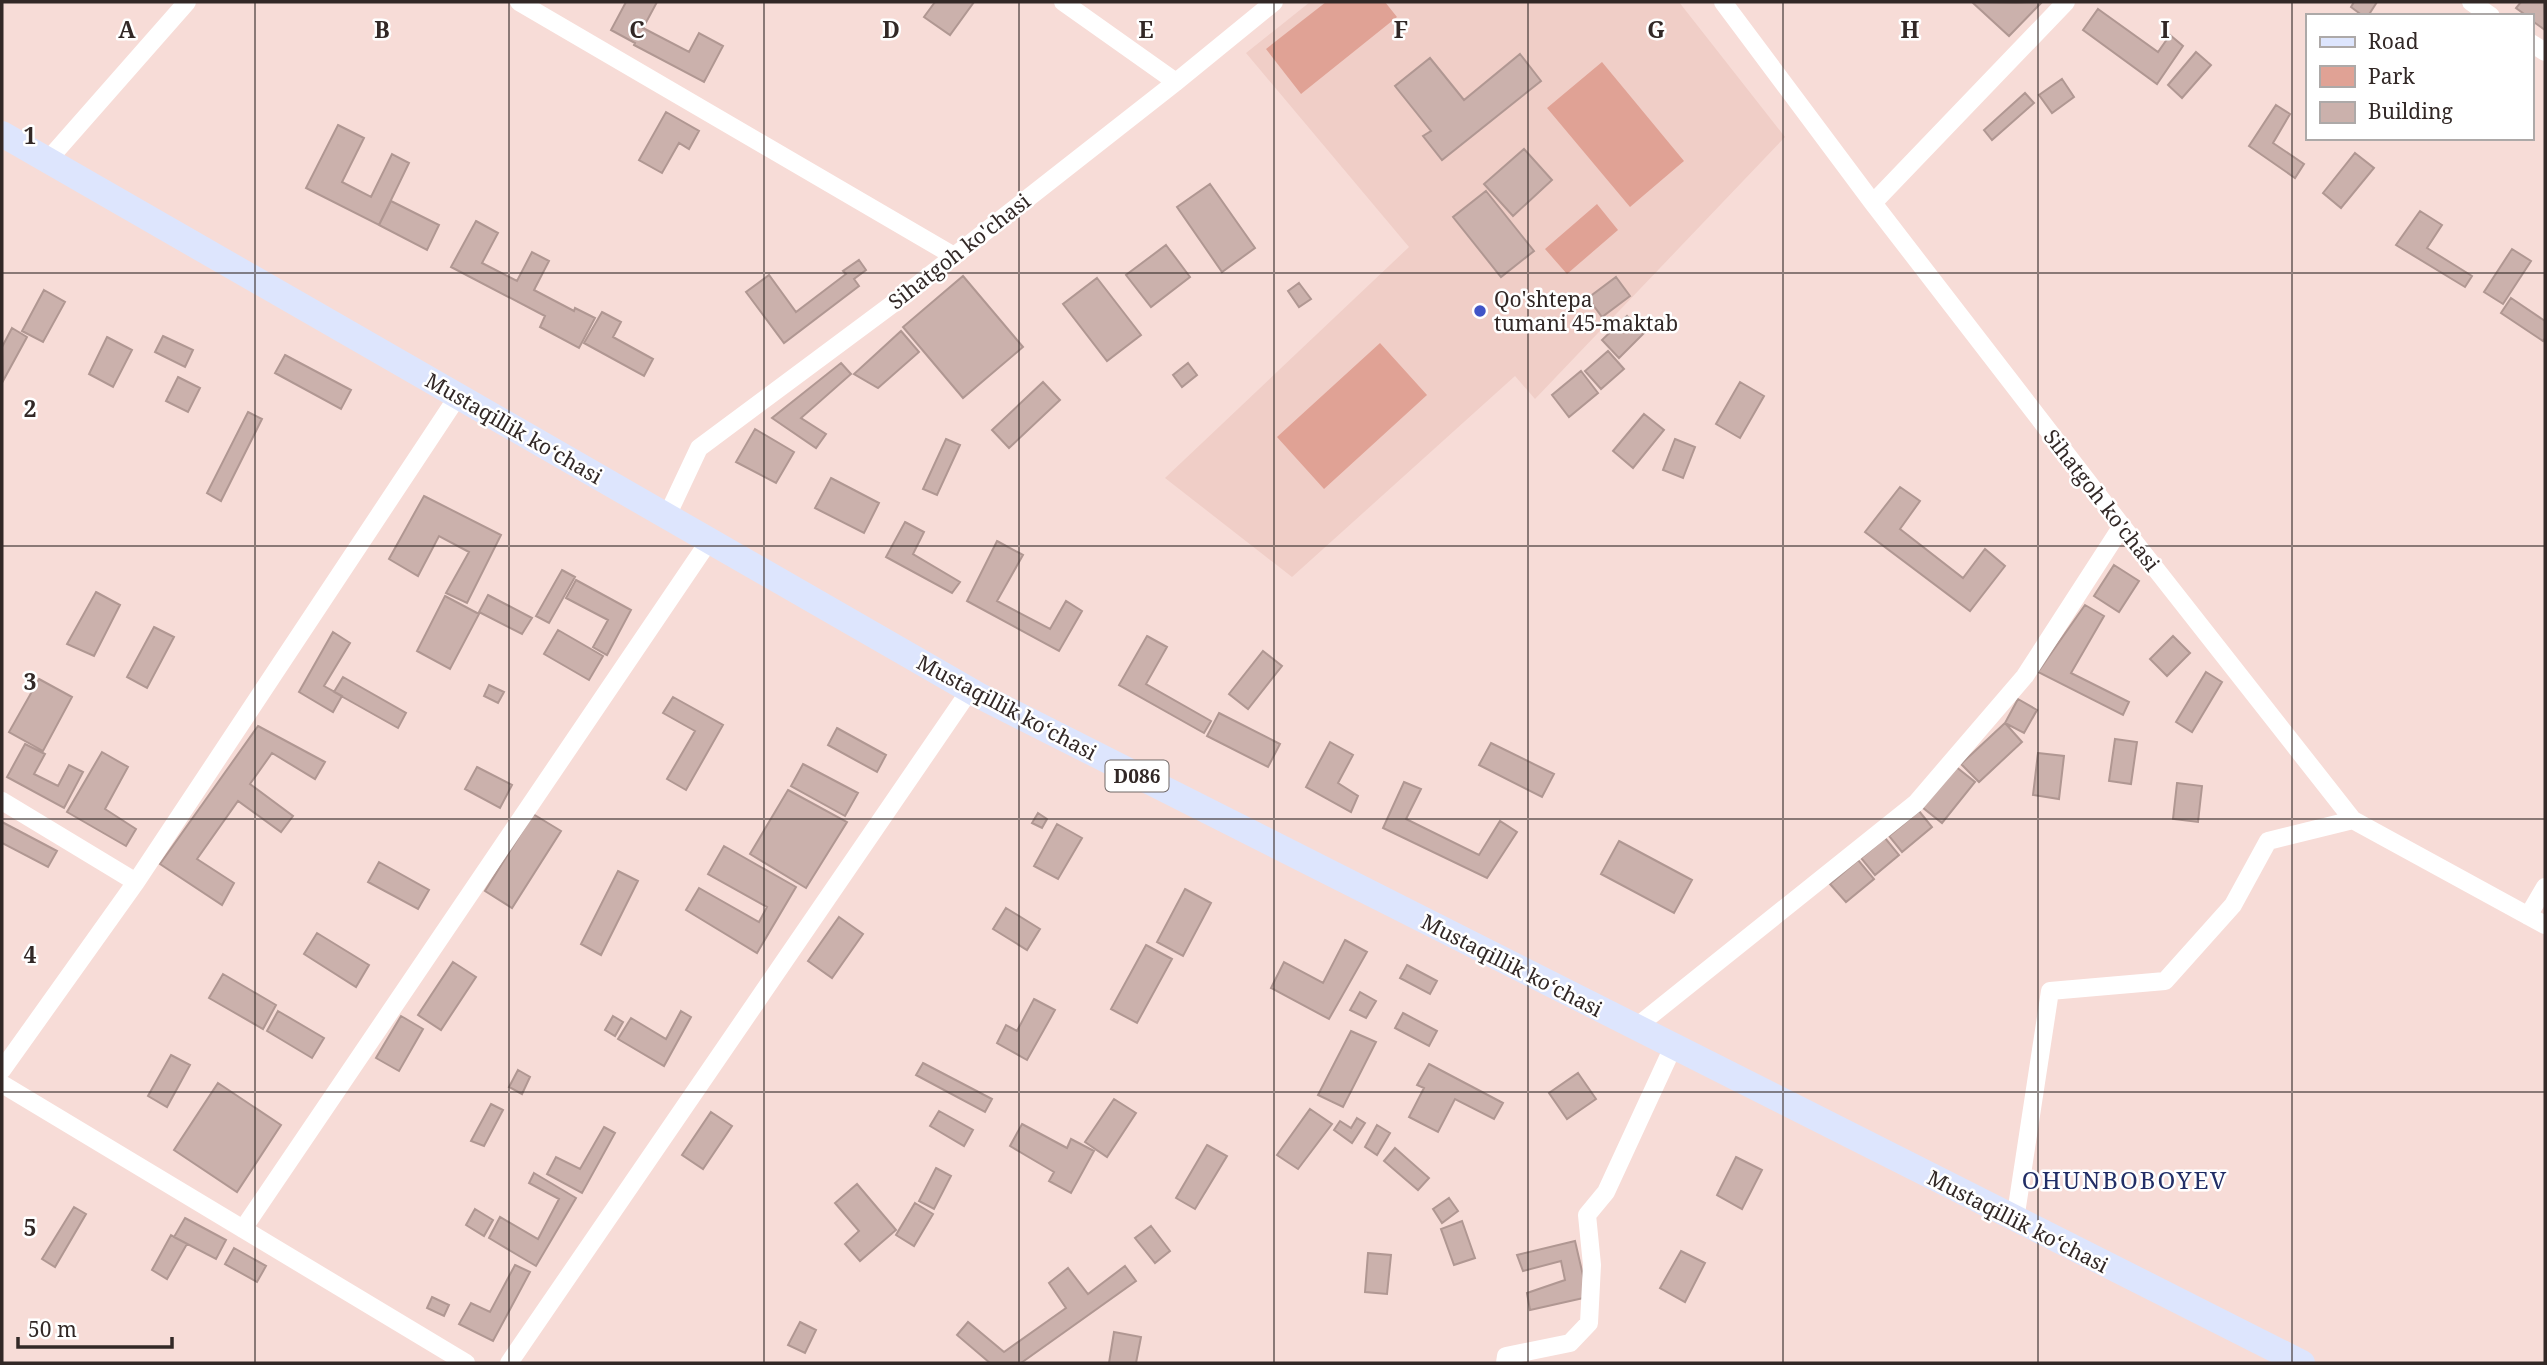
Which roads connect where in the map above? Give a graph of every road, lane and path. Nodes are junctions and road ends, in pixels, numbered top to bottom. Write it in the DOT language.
graph roads {
  1 [pos="187,2"];
  2 [pos="519,2"];
  3 [pos="1063,2"];
  4 [pos="1274,2"];
  5 [pos="1723,2"];
  6 [pos="2066,2"];
  7 [pos="2471,2"];
  8 [pos="2488,14"];
  9 [pos="1176,82"];
  10 [pos="2,134"];
  11 [pos="48,160"];
  12 [pos="1872,203"];
  13 [pos="954,256"];
  14 [pos="458,396"];
  15 [pos="667,516"];
  16 [pos="2122,526"];
  17 [pos="709,541"];
  18 [pos="970,690"];
  19 [pos="2,801"];
  20 [pos="2353,820"];
  21 [pos="136,882"];
  22 [pos="2545,887"];
  23 [pos="2528,916"];
  24 [pos="2545,925"];
  25 [pos="1635,1028"];
  26 [pos="1672,1047"];
  27 [pos="2,1070"];
  28 [pos="2,1084"];
  29 [pos="2015,1220"];
  30 [pos="243,1229"];
  31 [pos="466,1363"];
  32 [pos="509,1363"];
  33 [pos="1505,1363"];
  34 [pos="2302,1363"];
  1 -- 11 [label="street"];
  2 -- 13 [label="street"];
  3 -- 9 [label="street"];
  4 -- 9 [label="street, Sihatgoh ko'chasi"];
  5 -- 12 [label="street, Sihatgoh ko'chasi"];
  6 -- 12 [label="street"];
  7 -- 8 [label="street"];
  9 -- 13 [label="street, Sihatgoh ko'chasi"];
  10 -- 11 [label="main road, Mustaqillik koʻchasi / D086"];
  11 -- 14 [label="main road, Mustaqillik koʻchasi / D086"];
  12 -- 16 [label="street, Sihatgoh ko'chasi"];
  13 -- 15 [label="street, Sihatgoh ko'chasi"];
  14 -- 15 [label="main road, Mustaqillik koʻchasi / D086"];
  14 -- 21 [label="street"];
  15 -- 17 [label="main road, Mustaqillik koʻchasi / D086"];
  16 -- 20 [label="street, Sihatgoh ko'chasi"];
  16 -- 25 [label="street"];
  17 -- 18 [label="main road, Mustaqillik koʻchasi / D086"];
  17 -- 30 [label="street"];
  18 -- 25 [label="main road, Mustaqillik koʻchasi / D086"];
  18 -- 32 [label="street"];
  19 -- 21 [label="street"];
  20 -- 23 [label="street, Sihatgoh ko'chasi"];
  20 -- 29 [label="street"];
  21 -- 27 [label="street"];
  22 -- 23 [label="street"];
  23 -- 24 [label="street, Sihatgoh ko'chasi"];
  25 -- 26 [label="main road, Mustaqillik koʻchasi / D086"];
  26 -- 29 [label="main road, Mustaqillik koʻchasi / D086"];
  26 -- 33 [label="street"];
  28 -- 30 [label="street"];
  29 -- 34 [label="main road, Mustaqillik koʻchasi / D086"];
  30 -- 31 [label="street"];
}
